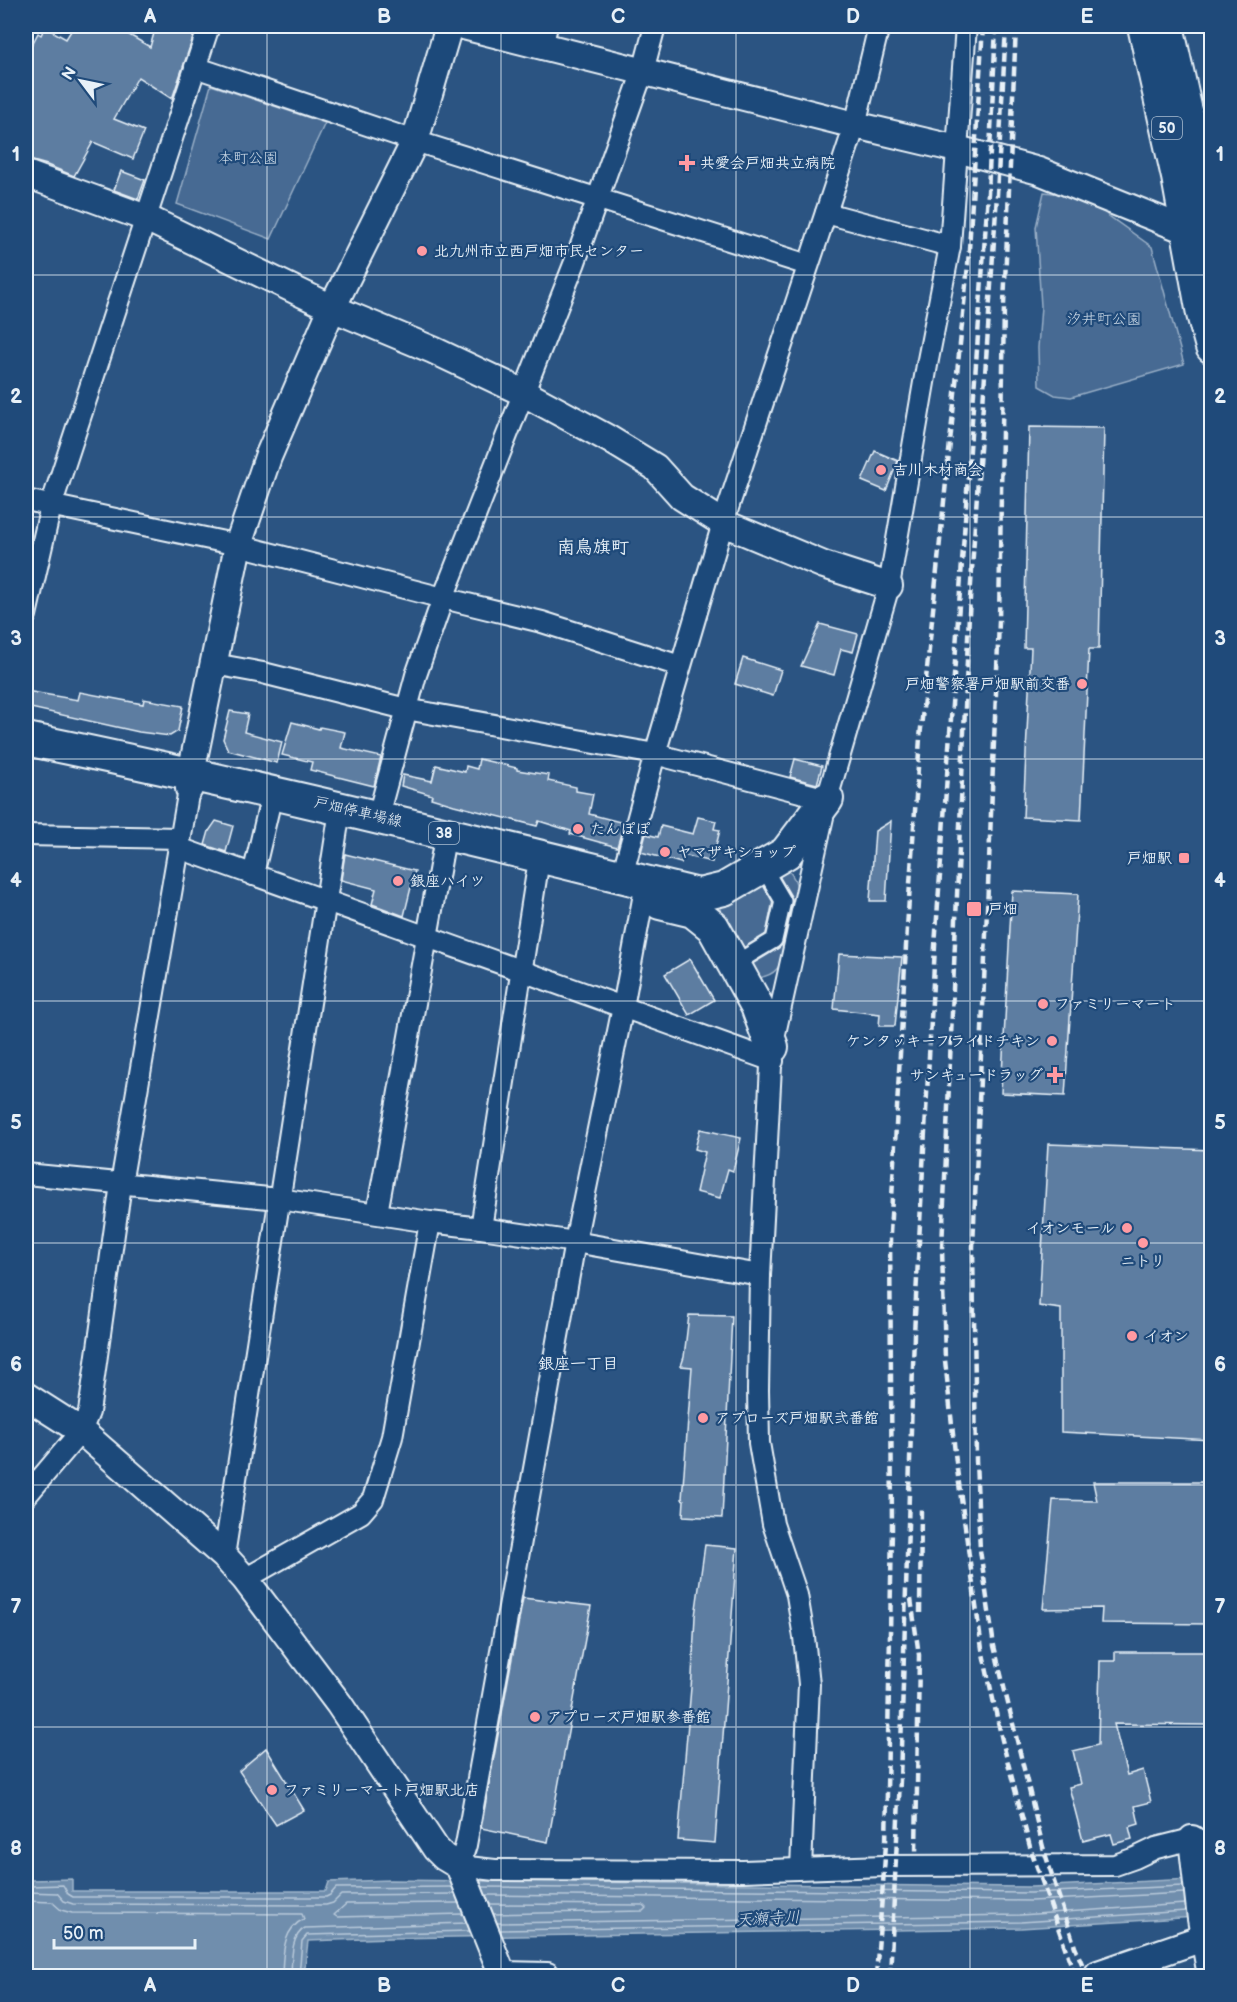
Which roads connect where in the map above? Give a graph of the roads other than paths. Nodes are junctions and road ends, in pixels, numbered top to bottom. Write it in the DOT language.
graph roads {
  1 [pos="209,26"];
  2 [pos="449,26"];
  3 [pos="463,26"];
  4 [pos="655,26"];
  5 [pos="879,26"];
  6 [pos="966,26"];
  7 [pos="1144,26"];
  8 [pos="1167,26"];
  9 [pos="544,36"];
  10 [pos="195,67"];
  11 [pos="643,71"];
  12 [pos="855,125"];
  13 [pos="415,141"];
  14 [pos="957,149"];
  15 [pos="26,174"];
  16 [pos="598,198"];
  17 [pos="826,213"];
  18 [pos="146,218"];
  19 [pos="1207,233"];
  20 [pos="950,246"];
  21 [pos="808,266"];
  22 [pos="332,308"];
  23 [pos="1212,347"];
  24 [pos="524,393"];
  25 [pos="26,500"];
  26 [pos="51,506"];
  27 [pos="723,522"];
  28 [pos="238,545"];
  29 [pos="889,586"];
  30 [pos="443,598"];
  31 [pos="26,615"];
  32 [pos="214,664"];
  33 [pos="680,666"];
  34 [pos="406,709"];
  35 [pos="26,739"];
  36 [pos="655,754"];
  37 [pos="26,756"];
  38 [pos="190,781"];
  39 [pos="827,799"];
  40 [pos="269,807"];
  41 [pos="378,816"];
  42 [pos="338,823"];
  43 [pos="26,835"];
  44 [pos="179,843"];
  45 [pos="443,849"];
  46 [pos="537,872"];
  47 [pos="766,872"];
  48 [pos="253,875"];
  49 [pos="622,876"];
  50 [pos="724,889"];
  51 [pos="643,899"];
  52 [pos="326,901"];
  53 [pos="713,927"];
  54 [pos="428,937"];
  55 [pos="741,960"];
  56 [pos="522,972"];
  57 [pos="624,1007"];
  58 [pos="773,1054"];
  59 [pos="26,1174"];
  60 [pos="121,1184"];
  61 [pos="279,1199"];
  62 [pos="378,1213"];
  63 [pos="430,1222"];
  64 [pos="481,1228"];
  65 [pos="575,1242"];
  66 [pos="760,1275"];
  67 [pos="26,1396"];
  68 [pos="81,1431"];
  69 [pos="26,1496"];
  70 [pos="224,1556"];
  71 [pos="245,1580"];
  72 [pos="1192,1839"];
  73 [pos="459,1866"];
  74 [pos="801,1868"];
  75 [pos="1206,1931"];
  76 [pos="1098,1974"];
  77 [pos="503,1976"];
  78 [pos="547,1977"];
  79 [pos="1211,1977"];
  1 -- 10 [label="street"];
  2 -- 13 [label="street"];
  3 -- 9 [label="street"];
  4 -- 11 [label="street"];
  5 -- 12 [label="street"];
  6 -- 14 [label="street"];
  7 -- 19 [label="main road, 50"];
  8 -- 19 [label="main road, 50"];
  9 -- 11 [label="street"];
  10 -- 13 [label="street"];
  10 -- 18 [label="street"];
  11 -- 12 [label="street"];
  11 -- 16 [label="street"];
  12 -- 14 [label="street"];
  12 -- 17 [label="street"];
  13 -- 16 [label="street"];
  13 -- 22 [label="street"];
  14 -- 19 [label="street"];
  14 -- 20 [label="street"];
  15 -- 18 [label="street"];
  16 -- 21 [label="street"];
  16 -- 24 [label="street"];
  17 -- 20 [label="street"];
  17 -- 21 [label="street"];
  18 -- 22 [label="street"];
  18 -- 26 [label="street"];
  19 -- 23 [label="main road, 50"];
  20 -- 29 [label="street"];
  21 -- 27 [label="street"];
  22 -- 24 [label="street"];
  22 -- 28 [label="street"];
  24 -- 27 [label="street"];
  24 -- 30 [label="street"];
  25 -- 26 [label="street"];
  26 -- 28 [label="street"];
  26 -- 31 [label="street"];
  27 -- 29 [label="street"];
  27 -- 33 [label="street"];
  28 -- 30 [label="street"];
  28 -- 32 [label="street"];
  29 -- 39 [label="street"];
  30 -- 33 [label="street"];
  30 -- 34 [label="street"];
  32 -- 34 [label="street"];
  32 -- 38 [label="street"];
  33 -- 36 [label="street"];
  34 -- 36 [label="street"];
  34 -- 41 [label="street"];
  35 -- 38 [label="main road, 戸畑停車場線 / 38"];
  36 -- 39 [label="street"];
  36 -- 49 [label="street"];
  37 -- 38 [label="main road, 戸畑停車場線 / 38"];
  38 -- 40 [label="main road, 戸畑停車場線 / 38"];
  38 -- 41 [label="main road, 戸畑停車場線 / 38"];
  38 -- 44 [label="street"];
  39 -- 50 [label="main road, 戸畑停車場線 / 38"];
  39 -- 58 [label="street"];
  40 -- 42 [label="main road, 戸畑停車場線 / 38"];
  40 -- 48 [label="street"];
  41 -- 49 [label="main road, 戸畑停車場線 / 38"];
  42 -- 45 [label="main road, 戸畑停車場線 / 38"];
  42 -- 52 [label="street"];
  43 -- 44 [label="street"];
  44 -- 48 [label="street"];
  44 -- 60 [label="street"];
  45 -- 46 [label="main road, 戸畑停車場線 / 38"];
  45 -- 54 [label="street"];
  46 -- 51 [label="main road, 戸畑停車場線 / 38"];
  46 -- 56 [label="street"];
  47 -- 55 [label="street"];
  48 -- 52 [label="street"];
  49 -- 50 [label="main road, 戸畑停車場線 / 38"];
  50 -- 53 [label="main road"];
  51 -- 53 [label="main road, 戸畑停車場線 / 38"];
  51 -- 57 [label="street"];
  52 -- 54 [label="street"];
  52 -- 61 [label="street"];
  53 -- 58 [label="main road, 戸畑停車場線 / 38"];
  54 -- 56 [label="street"];
  54 -- 62 [label="street"];
  56 -- 57 [label="street"];
  56 -- 64 [label="street"];
  57 -- 58 [label="street"];
  57 -- 65 [label="street"];
  58 -- 66 [label="street"];
  59 -- 60 [label="street"];
  60 -- 61 [label="street"];
  60 -- 68 [label="street"];
  61 -- 62 [label="street"];
  61 -- 70 [label="street"];
  62 -- 63 [label="street"];
  63 -- 64 [label="street"];
  63 -- 71 [label="street"];
  64 -- 65 [label="street"];
  65 -- 66 [label="street"];
  65 -- 73 [label="street"];
  66 -- 74 [label="street"];
  67 -- 68 [label="street"];
  68 -- 69 [label="street"];
  68 -- 70 [label="street"];
  70 -- 71 [label="street"];
  71 -- 73 [label="street"];
  72 -- 74 [label="street"];
  72 -- 75 [label="street"];
  73 -- 74 [label="street"];
  73 -- 77 [label="street"];
  75 -- 76 [label="street"];
  75 -- 79 [label="street"];
  77 -- 78 [label="street"];
}
